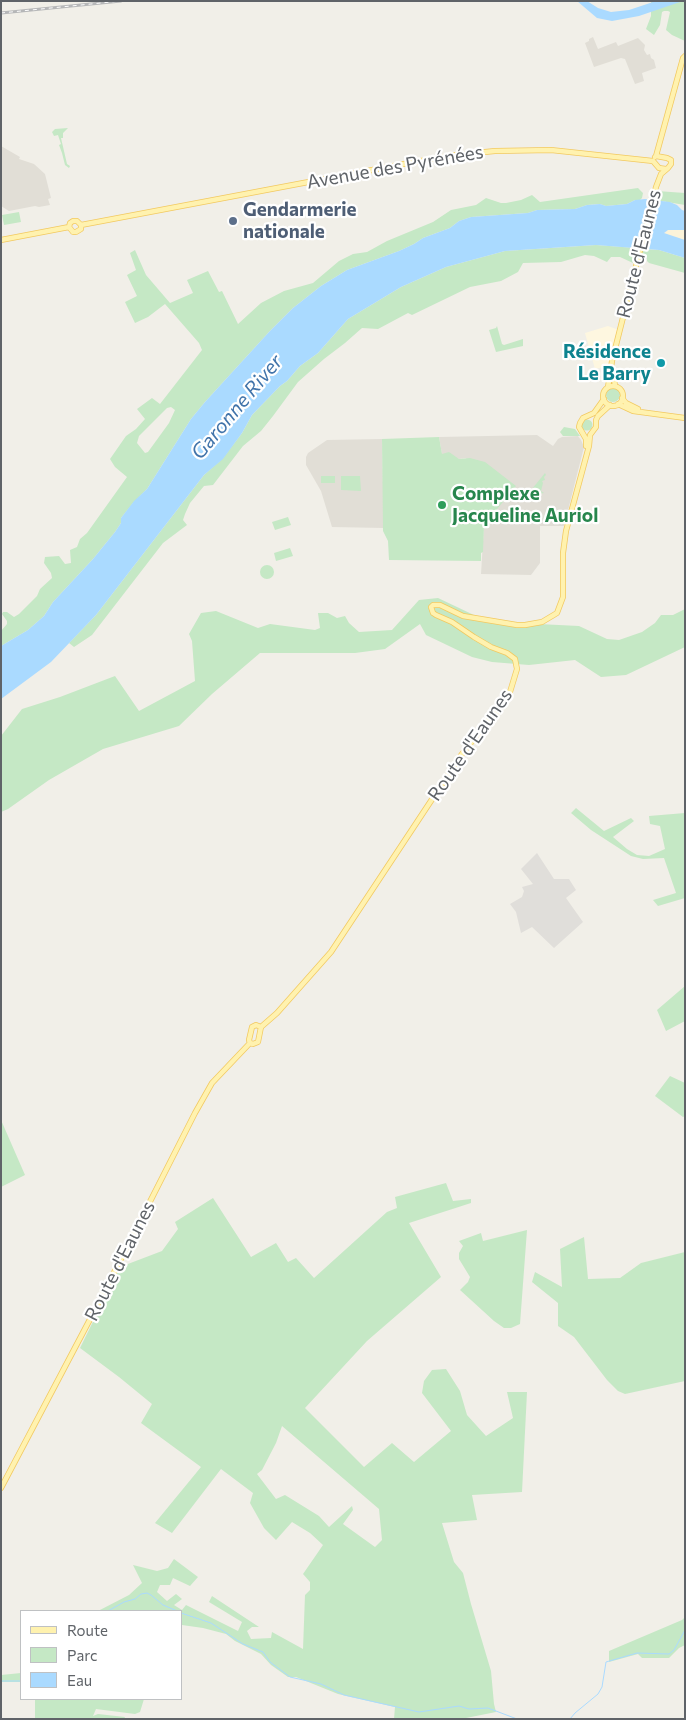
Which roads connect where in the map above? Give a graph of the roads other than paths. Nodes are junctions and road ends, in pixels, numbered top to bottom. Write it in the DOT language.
graph roads {
  1 [pos="685,56"];
  2 [pos="659,156"];
  3 [pos="653,161"];
  4 [pos="657,167"];
  5 [pos="666,169"];
  6 [pos="659,178"];
  7 [pos="81,225"];
  8 [pos="70,227"];
  9 [pos="1,240"];
  10 [pos="612,361"];
  11 [pos="615,386"];
  12 [pos="608,387"];
  13 [pos="622,398"];
  14 [pos="604,399"];
  15 [pos="618,404"];
  16 [pos="610,405"];
  17 [pos="642,411"];
  18 [pos="588,417"];
  19 [pos="685,418"];
  20 [pos="596,423"];
  21 [pos="582,431"];
  22 [pos="594,431"];
  23 [pos="587,450"];
  24 [pos="261,1028"];
  25 [pos="250,1042"];
  26 [pos="1,1488"];
  1 -- 2 [label="main road"];
  2 -- 3 [label="main road"];
  2 -- 5 [label="main road"];
  3 -- 4 [label="main road"];
  3 -- 7 [label="main road, Avenue des Pyrénées"];
  4 -- 5 [label="main road"];
  4 -- 6 [label="main road, Route d'Eaunes"];
  5 -- 6 [label="main road, Route d'Eaunes"];
  6 -- 10 [label="main road, Route d'Eaunes"];
  7 -- 8 [label="main road"];
  7 -- 8 [label="main road"];
  8 -- 9 [label="main road"];
  10 -- 11 [label="main road, Route d'Eaunes"];
  10 -- 12 [label="main road, Route d'Eaunes"];
  11 -- 12 [label="main road"];
  11 -- 13 [label="main road"];
  12 -- 14 [label="main road"];
  13 -- 15 [label="main road"];
  13 -- 17 [label="main road"];
  14 -- 16 [label="main road"];
  14 -- 18 [label="main road"];
  15 -- 16 [label="main road"];
  15 -- 17 [label="main road"];
  16 -- 20 [label="main road"];
  17 -- 19 [label="main road"];
  18 -- 20 [label="main road"];
  18 -- 21 [label="main road"];
  20 -- 22 [label="main road"];
  21 -- 22 [label="main road"];
  21 -- 23 [label="main road, Route d'Eaunes"];
  22 -- 23 [label="main road, Route d'Eaunes"];
  23 -- 24 [label="main road, Route d'Eaunes"];
  24 -- 25 [label="main road, Route d'Eaunes"];
  24 -- 25 [label="main road, Route d'Eaunes"];
  25 -- 26 [label="main road, Route d'Eaunes"];
}
